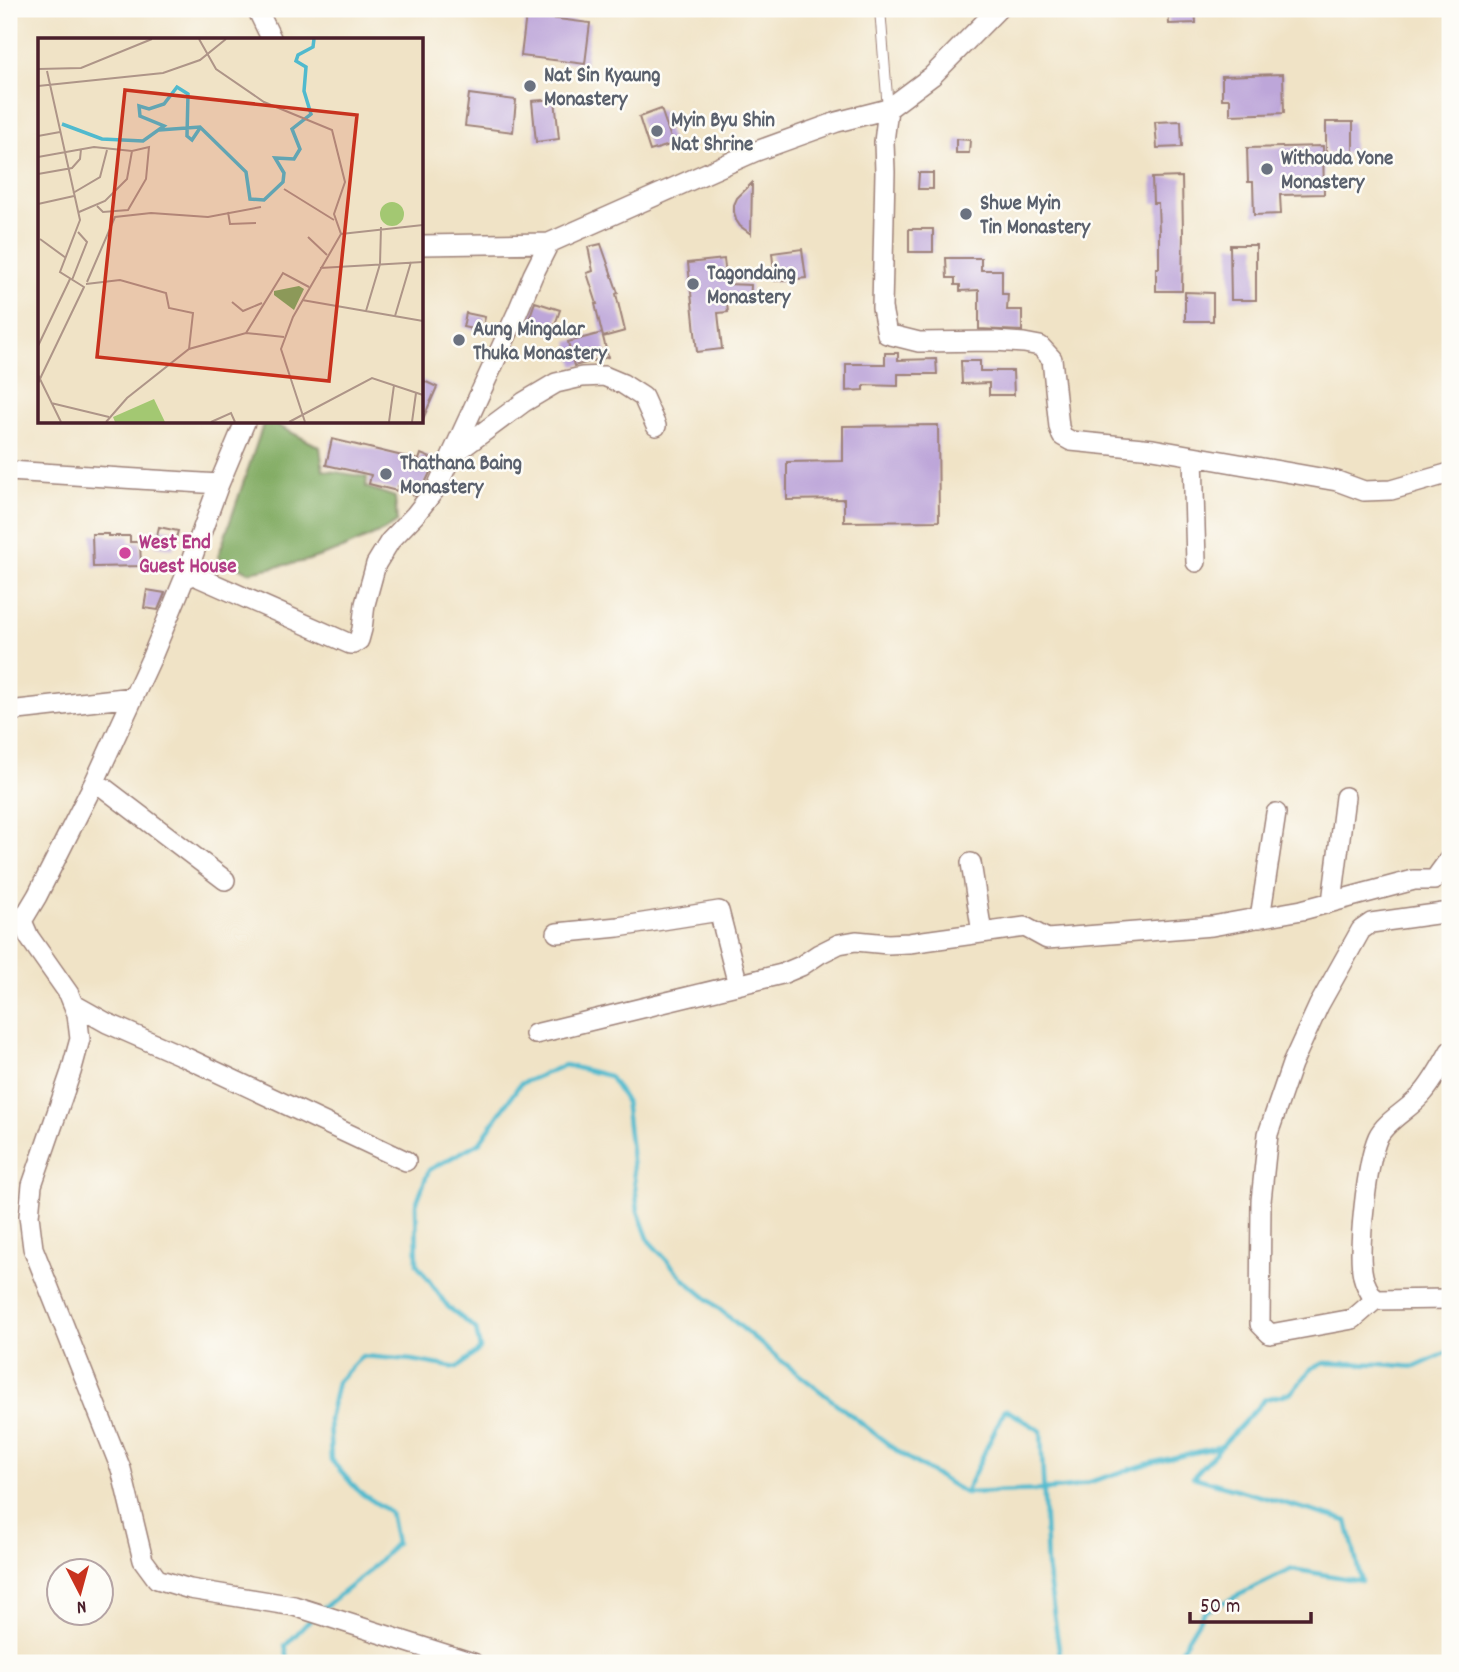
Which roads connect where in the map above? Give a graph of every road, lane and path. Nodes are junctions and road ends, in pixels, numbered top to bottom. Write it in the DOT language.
graph roads {
  1 [pos="257,9"];
  2 [pos="880,9"];
  3 [pos="998,9"];
  4 [pos="271,38"];
  5 [pos="888,109"];
  6 [pos="550,243"];
  7 [pos="424,245"];
  8 [pos="245,424"];
  9 [pos="656,426"];
  10 [pos="453,454"];
  11 [pos="1193,456"];
  12 [pos="9,471"];
  13 [pos="1450,473"];
  14 [pos="219,484"];
  15 [pos="1196,562"];
  16 [pos="187,572"];
  17 [pos="133,697"];
  18 [pos="9,711"];
  19 [pos="95,781"];
  20 [pos="1345,797"];
  21 [pos="1276,813"];
  22 [pos="1450,858"];
  23 [pos="971,863"];
  24 [pos="226,880"];
  25 [pos="1332,902"];
  26 [pos="1450,912"];
  27 [pos="1260,918"];
  28 [pos="15,926"];
  29 [pos="557,933"];
  30 [pos="982,933"];
  31 [pos="738,985"];
  32 [pos="73,1004"];
  33 [pos="536,1034"];
  34 [pos="1450,1051"];
  35 [pos="406,1161"];
  36 [pos="1450,1299"];
  37 [pos="1375,1300"];
  38 [pos="473,1663"];
  1 -- 4 [label="street"];
  2 -- 5 [label="lane"];
  3 -- 5 [label="street"];
  5 -- 6 [label="street"];
  5 -- 11 [label="street"];
  6 -- 7 [label="street"];
  6 -- 10 [label="street"];
  8 -- 14 [label="street"];
  9 -- 10 [label="street"];
  10 -- 16 [label="street"];
  11 -- 13 [label="street"];
  11 -- 15 [label="street"];
  12 -- 14 [label="street"];
  14 -- 16 [label="street"];
  16 -- 17 [label="street"];
  17 -- 18 [label="street"];
  17 -- 19 [label="street"];
  19 -- 24 [label="street"];
  19 -- 28 [label="street"];
  20 -- 25 [label="street"];
  21 -- 27 [label="street"];
  22 -- 25 [label="street"];
  23 -- 30 [label="street"];
  25 -- 27 [label="street"];
  26 -- 37 [label="street"];
  27 -- 30 [label="street"];
  28 -- 32 [label="street"];
  29 -- 31 [label="street"];
  30 -- 31 [label="street"];
  31 -- 33 [label="street"];
  32 -- 35 [label="street"];
  32 -- 38 [label="street"];
  34 -- 37 [label="street"];
  36 -- 37 [label="street"];
}
